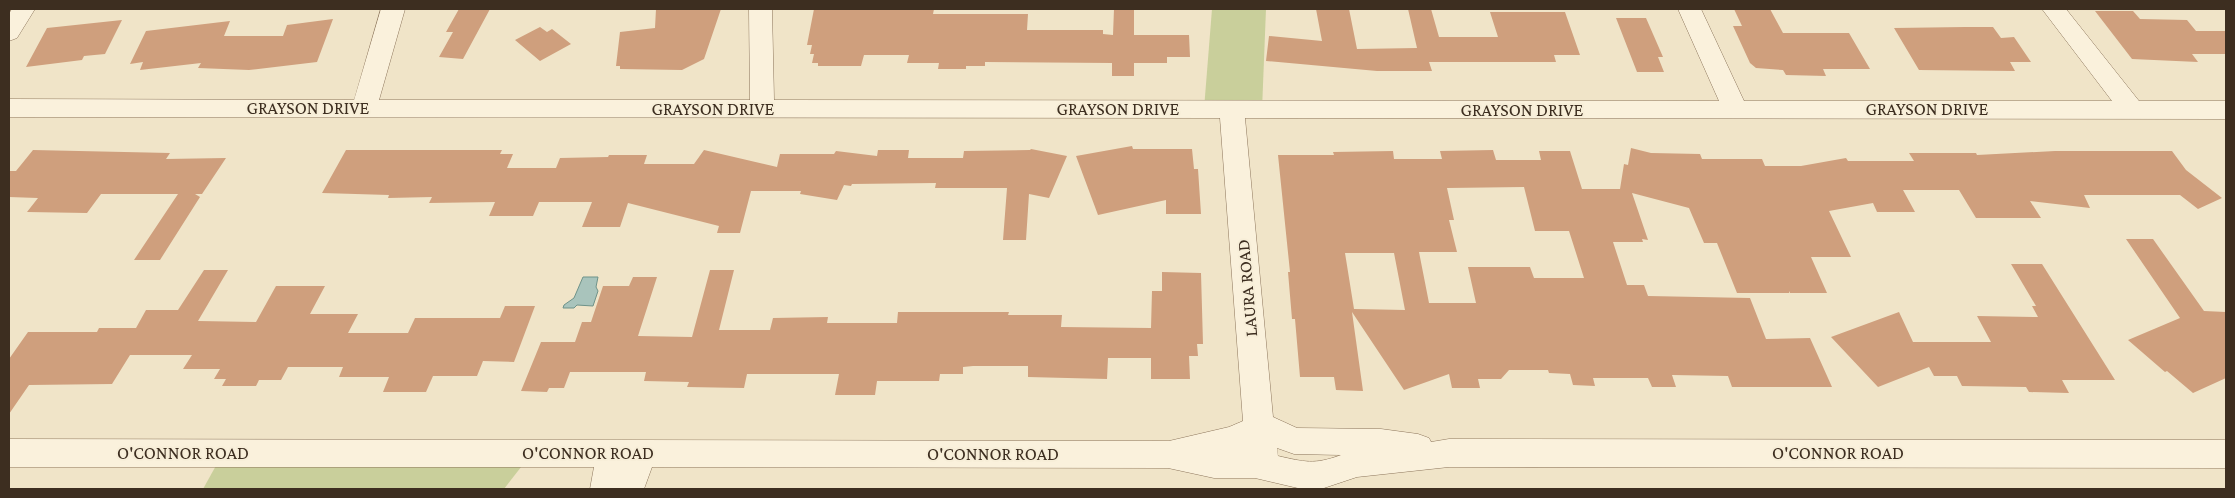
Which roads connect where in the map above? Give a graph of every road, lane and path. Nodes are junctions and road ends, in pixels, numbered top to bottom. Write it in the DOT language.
graph roads {
  1 [pos="23,9"];
  2 [pos="393,9"];
  3 [pos="762,9"];
  4 [pos="1690,9"];
  5 [pos="2054,9"];
  6 [pos="9,33"];
  7 [pos="9,108"];
  8 [pos="364,108"];
  9 [pos="762,109"];
  10 [pos="1232,110"];
  11 [pos="1736,110"];
  12 [pos="2132,110"];
  13 [pos="2226,110"];
  14 [pos="1259,430"];
  15 [pos="1307,443"];
  16 [pos="9,453"];
  17 [pos="1450,453"];
  18 [pos="627,454"];
  19 [pos="1168,454"];
  20 [pos="2226,454"];
  21 [pos="1264,466"];
  22 [pos="1310,483"];
  23 [pos="606,489"];
  24 [pos="628,489"];
  1 -- 6 [label="street"];
  2 -- 8 [label="street"];
  3 -- 9 [label="street"];
  4 -- 11 [label="street"];
  5 -- 12 [label="street"];
  7 -- 8 [label="street, GRAYSON DRIVE"];
  8 -- 9 [label="street, GRAYSON DRIVE"];
  9 -- 10 [label="street, GRAYSON DRIVE"];
  10 -- 11 [label="street, GRAYSON DRIVE"];
  10 -- 14 [label="street, LAURA ROAD"];
  11 -- 12 [label="street, GRAYSON DRIVE"];
  12 -- 13 [label="street, GRAYSON DRIVE"];
  14 -- 15 [label="street, O'CONNOR ROAD"];
  14 -- 19 [label="street, O'CONNOR ROAD"];
  14 -- 21 [label="street, LAURA ROAD"];
  15 -- 17 [label="street, O'CONNOR ROAD"];
  15 -- 22 [label="street"];
  16 -- 18 [label="street, O'CONNOR ROAD"];
  17 -- 20 [label="street, O'CONNOR ROAD"];
  17 -- 22 [label="street, O'CONNOR ROAD"];
  18 -- 19 [label="street, O'CONNOR ROAD"];
  18 -- 23 [label="street"];
  18 -- 24 [label="street"];
  19 -- 21 [label="street, O'CONNOR ROAD"];
  21 -- 22 [label="street, O'CONNOR ROAD"];
}
